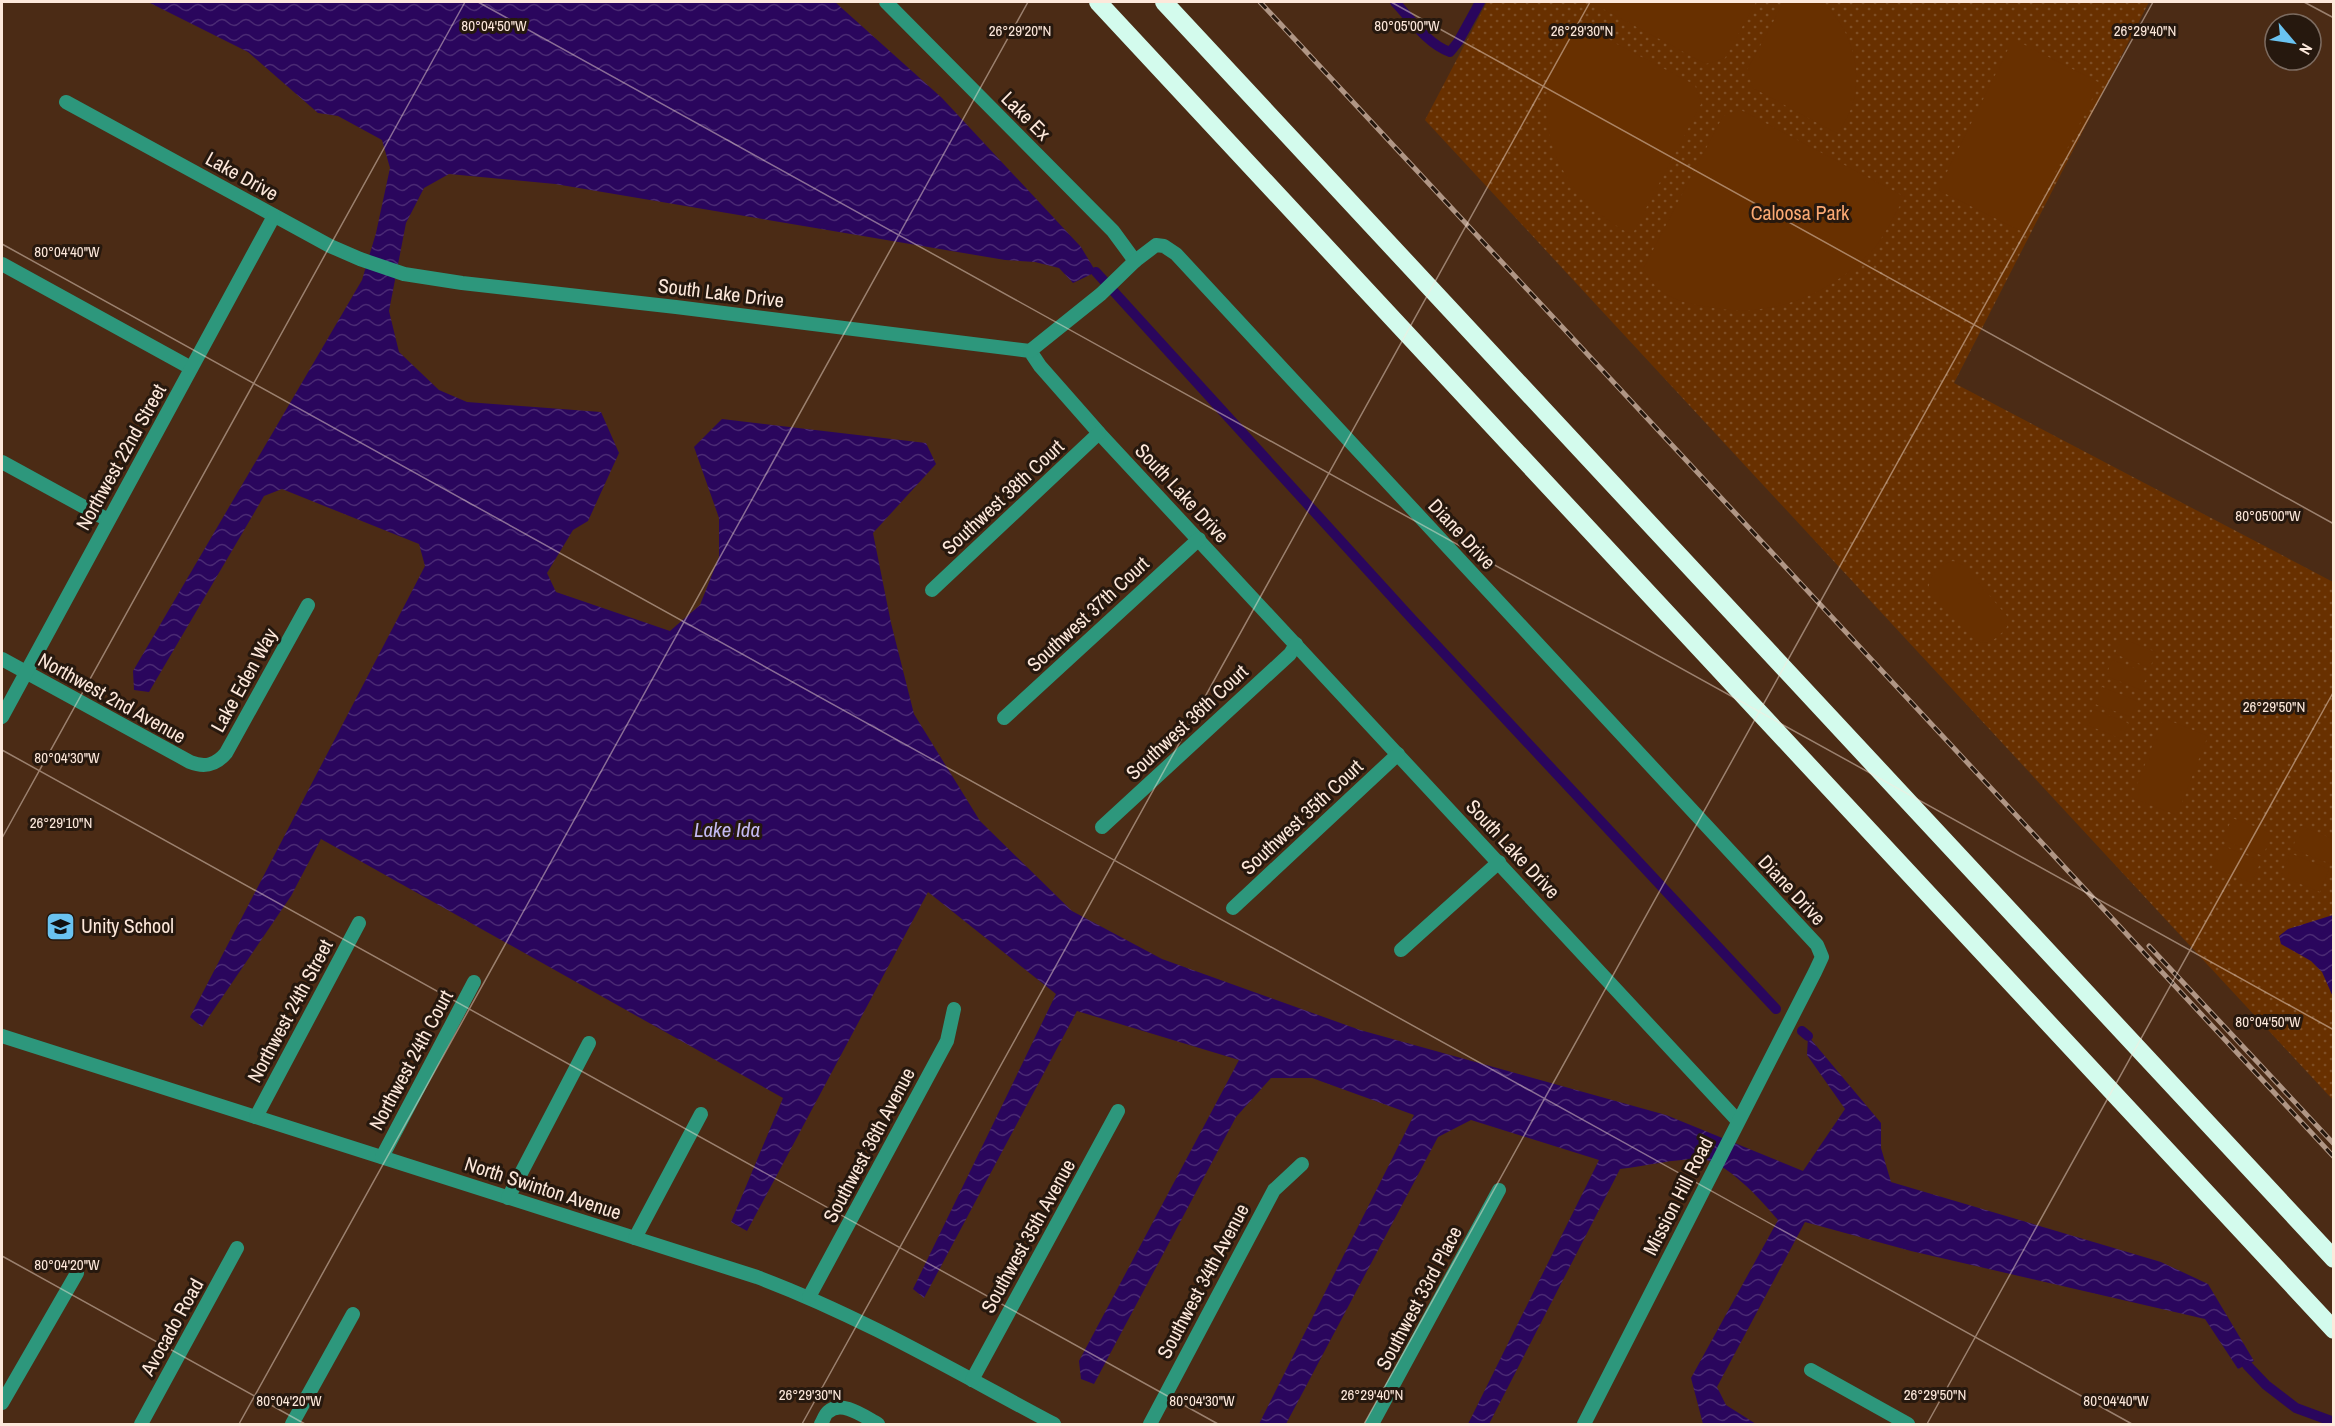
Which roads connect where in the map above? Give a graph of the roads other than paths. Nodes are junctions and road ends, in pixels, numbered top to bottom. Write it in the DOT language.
graph roads {
  1 [pos="886,2"];
  2 [pos="1098,2"];
  3 [pos="1164,2"];
  4 [pos="66,102"];
  5 [pos="274,216"];
  6 [pos="1135,261"];
  7 [pos="2,264"];
  8 [pos="404,274"];
  9 [pos="1030,351"];
  10 [pos="192,368"];
  11 [pos="1099,433"];
  12 [pos="2,462"];
  13 [pos="108,520"];
  14 [pos="1198,539"];
  15 [pos="932,590"];
  16 [pos="308,605"];
  17 [pos="1296,644"];
  18 [pos="2,659"];
  19 [pos="25,672"];
  20 [pos="2,717"];
  21 [pos="1004,718"];
  22 [pos="1398,754"];
  23 [pos="206,766"];
  24 [pos="1102,827"];
  25 [pos="1499,862"];
  26 [pos="1233,908"];
  27 [pos="359,923"];
  28 [pos="1401,950"];
  29 [pos="474,982"];
  30 [pos="1809,985"];
  31 [pos="954,1009"];
  32 [pos="2,1036"];
  33 [pos="589,1043"];
  34 [pos="1118,1111"];
  35 [pos="701,1114"];
  36 [pos="256,1117"];
  37 [pos="1738,1121"];
  38 [pos="382,1157"];
  39 [pos="1302,1164"];
  40 [pos="1500,1190"];
  41 [pos="508,1198"];
  42 [pos="636,1238"];
  43 [pos="237,1248"];
  44 [pos="2334,1259"];
  45 [pos="77,1273"];
  46 [pos="809,1297"];
  47 [pos="353,1314"];
  48 [pos="2334,1330"];
  49 [pos="1810,1370"];
  50 [pos="972,1380"];
  51 [pos="2,1403"];
  52 [pos="141,1425"];
  53 [pos="292,1425"];
  54 [pos="821,1425"];
  55 [pos="878,1425"];
  56 [pos="1054,1425"];
  57 [pos="1150,1425"];
  58 [pos="1372,1425"];
  59 [pos="1584,1425"];
  60 [pos="1908,1425"];
  1 -- 6 [label="street, Lake Ex"];
  2 -- 48 [label="highway"];
  3 -- 44 [label="highway"];
  4 -- 5 [label="street, Lake Drive"];
  5 -- 8 [label="street, Lake Drive"];
  5 -- 10 [label="street, Northwest 22nd Street"];
  6 -- 9 [label="street, Diane Drive"];
  6 -- 30 [label="street, Diane Drive"];
  7 -- 10 [label="street"];
  8 -- 9 [label="street, South Lake Drive"];
  9 -- 11 [label="street, South Lake Drive"];
  10 -- 13 [label="street, Northwest 22nd Street"];
  11 -- 14 [label="street, South Lake Drive"];
  11 -- 15 [label="street, Southwest 38th Court"];
  12 -- 13 [label="street"];
  13 -- 19 [label="street, Northwest 22nd Street"];
  14 -- 17 [label="street, South Lake Drive"];
  14 -- 21 [label="street, Southwest 37th Court"];
  16 -- 23 [label="street, Lake Eden Way"];
  17 -- 22 [label="street, South Lake Drive"];
  17 -- 24 [label="street, Southwest 36th Court"];
  18 -- 19 [label="street, Northwest 2nd Avenue"];
  19 -- 20 [label="street, Northwest 22nd Street"];
  19 -- 23 [label="street, Northwest 2nd Avenue"];
  22 -- 25 [label="street, South Lake Drive"];
  22 -- 26 [label="street, Southwest 35th Court"];
  25 -- 28 [label="street"];
  25 -- 37 [label="street, South Lake Drive"];
  27 -- 36 [label="street, Northwest 24th Street"];
  29 -- 38 [label="street, Northwest 24th Court"];
  30 -- 37 [label="street, Mission Hill Road"];
  31 -- 46 [label="street, Southwest 36th Avenue"];
  32 -- 36 [label="street, North Swinton Avenue"];
  33 -- 41 [label="street"];
  34 -- 50 [label="street, Southwest 35th Avenue"];
  35 -- 42 [label="street"];
  36 -- 38 [label="street, North Swinton Avenue"];
  37 -- 59 [label="street, Mission Hill Road"];
  38 -- 41 [label="street, North Swinton Avenue"];
  39 -- 57 [label="street, Southwest 34th Avenue"];
  40 -- 58 [label="street, Southwest 33rd Place"];
  41 -- 42 [label="street, North Swinton Avenue"];
  42 -- 46 [label="street, North Swinton Avenue"];
  43 -- 52 [label="street, Avocado Road"];
  45 -- 51 [label="street"];
  46 -- 50 [label="street, North Swinton Avenue"];
  47 -- 53 [label="street"];
  49 -- 60 [label="street"];
  50 -- 56 [label="street, North Swinton Avenue"];
  54 -- 55 [label="street"];
}
